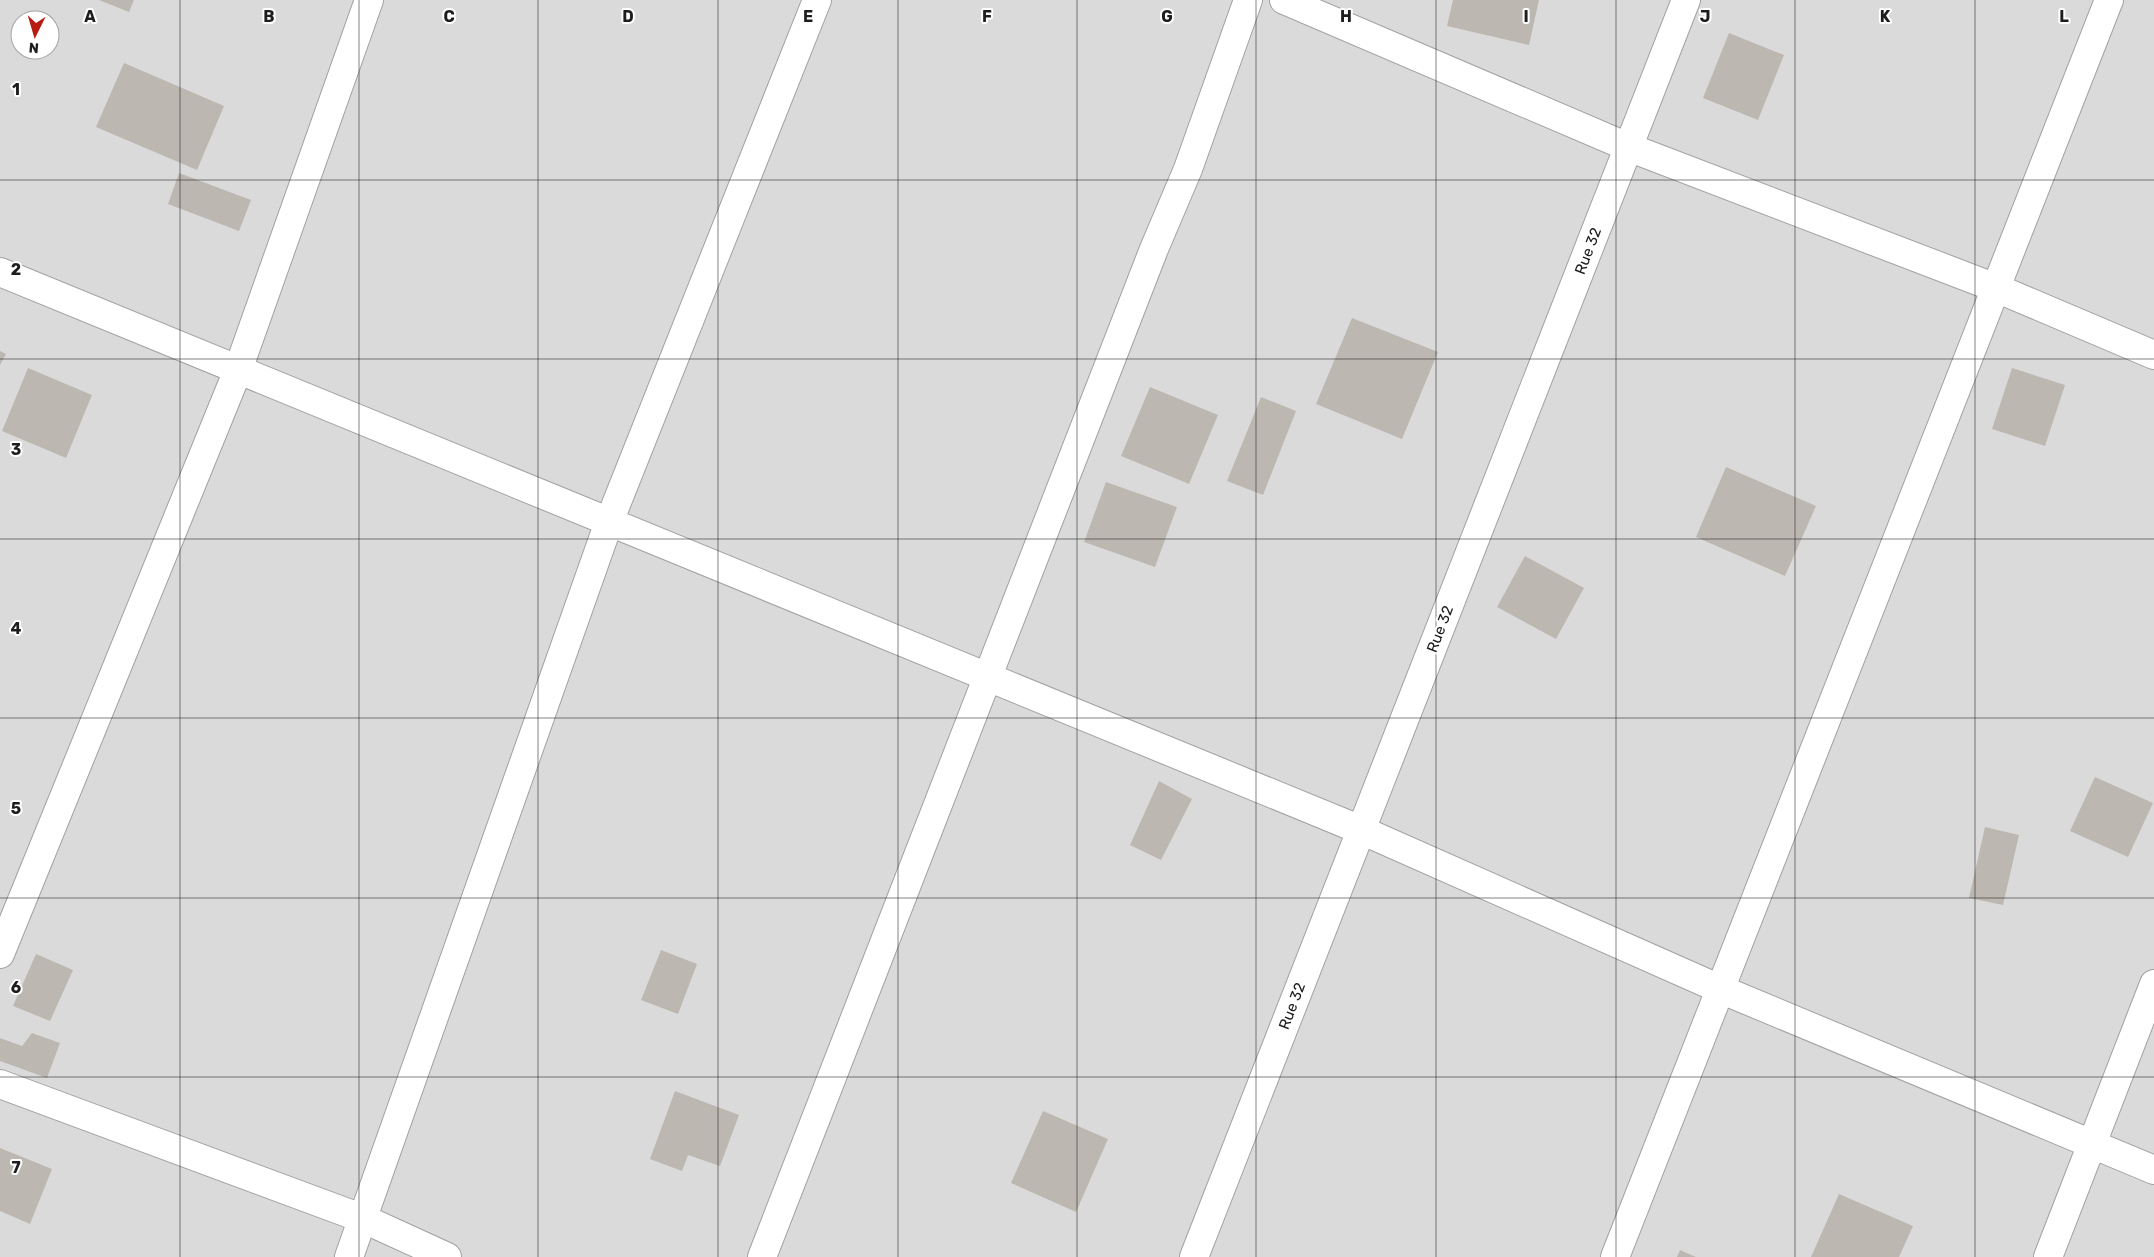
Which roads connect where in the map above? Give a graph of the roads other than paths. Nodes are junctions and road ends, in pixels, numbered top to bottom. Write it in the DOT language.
graph roads {
  1 [pos="369,0"];
  2 [pos="817,0"];
  3 [pos="1248,0"];
  4 [pos="1284,0"];
  5 [pos="1686,0"];
  6 [pos="2109,0"];
  7 [pos="1628,147"];
  8 [pos="0,272"];
  9 [pos="1996,288"];
  10 [pos="2154,355"];
  11 [pos="238,370"];
  12 [pos="609,522"];
  13 [pos="988,677"];
  14 [pos="1361,830"];
  15 [pos="0,954"];
  16 [pos="2154,984"];
  17 [pos="1720,989"];
  18 [pos="0,1084"];
  19 [pos="2092,1142"];
  20 [pos="2154,1170"];
  21 [pos="364,1219"];
  22 [pos="349,1257"];
  23 [pos="447,1257"];
  24 [pos="762,1257"];
  25 [pos="1194,1257"];
  26 [pos="1615,1257"];
  27 [pos="2048,1257"];
  1 -- 11 [label="street"];
  2 -- 12 [label="street"];
  3 -- 13 [label="street"];
  4 -- 7 [label="street"];
  5 -- 7 [label="street, Rue 32"];
  6 -- 9 [label="street"];
  7 -- 9 [label="street"];
  7 -- 14 [label="street, Rue 32"];
  8 -- 11 [label="street"];
  9 -- 10 [label="street"];
  9 -- 17 [label="street"];
  11 -- 12 [label="street"];
  11 -- 15 [label="street"];
  12 -- 13 [label="street"];
  12 -- 21 [label="street"];
  13 -- 14 [label="street"];
  13 -- 24 [label="street"];
  14 -- 17 [label="street"];
  14 -- 25 [label="street, Rue 32"];
  16 -- 19 [label="street"];
  17 -- 19 [label="street"];
  17 -- 26 [label="street"];
  18 -- 21 [label="street"];
  19 -- 20 [label="street"];
  19 -- 27 [label="street"];
  21 -- 22 [label="street"];
  21 -- 23 [label="street"];
}
